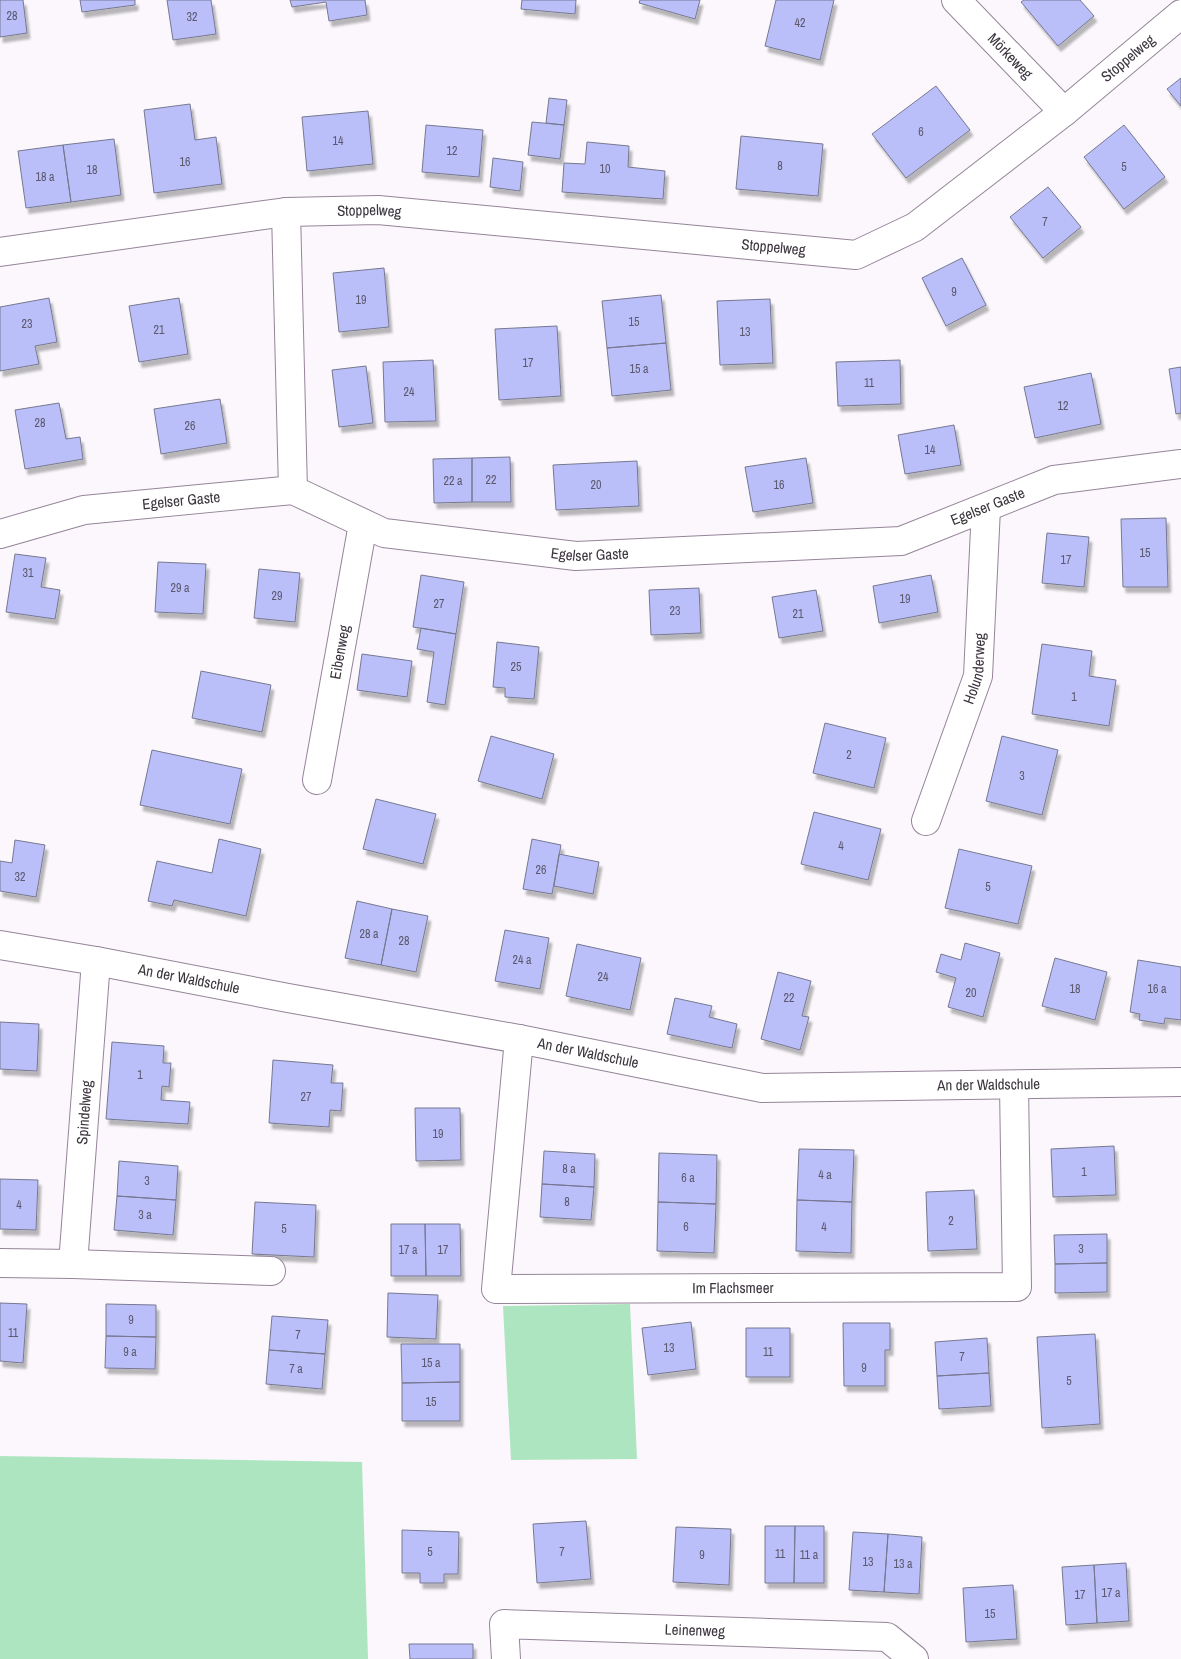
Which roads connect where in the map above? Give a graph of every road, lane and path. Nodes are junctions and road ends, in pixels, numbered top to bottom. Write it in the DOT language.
graph roads {
  1 [pos="956,0"];
  2 [pos="1181,14"];
  3 [pos="1064,112"];
  4 [pos="286,212"];
  5 [pos="0,252"];
  6 [pos="1181,464"];
  7 [pos="293,490"];
  8 [pos="986,508"];
  9 [pos="363,524"];
  10 [pos="0,534"];
  11 [pos="318,780"];
  12 [pos="926,822"];
  13 [pos="0,945"];
  14 [pos="96,961"];
  15 [pos="518,1039"];
  16 [pos="1181,1082"];
  17 [pos="1014,1086"];
  18 [pos="0,1263"];
  19 [pos="73,1264"];
  20 [pos="271,1271"];
  21 [pos="506,1659"];
  22 [pos="914,1659"];
  1 -- 3 [label="street, Mörkeweg"];
  2 -- 3 [label="street, Stoppelweg"];
  3 -- 4 [label="street, Stoppelweg"];
  4 -- 5 [label="street, Stoppelweg"];
  4 -- 7 [label="street"];
  6 -- 8 [label="street, Egelser Gaste"];
  7 -- 9 [label="street, Egelser Gaste"];
  7 -- 10 [label="street, Egelser Gaste"];
  8 -- 9 [label="street, Egelser Gaste"];
  8 -- 12 [label="street, Holunderweg"];
  9 -- 11 [label="street, Eibenweg"];
  13 -- 14 [label="street, An der Waldschule"];
  14 -- 15 [label="street, An der Waldschule"];
  14 -- 19 [label="street, Spindelweg"];
  15 -- 17 [label="street, An der Waldschule"];
  15 -- 17 [label="street, Im Flachsmeer"];
  16 -- 17 [label="street, An der Waldschule"];
  18 -- 19 [label="street"];
  19 -- 20 [label="street"];
  21 -- 22 [label="street, Leinenweg"];
}
